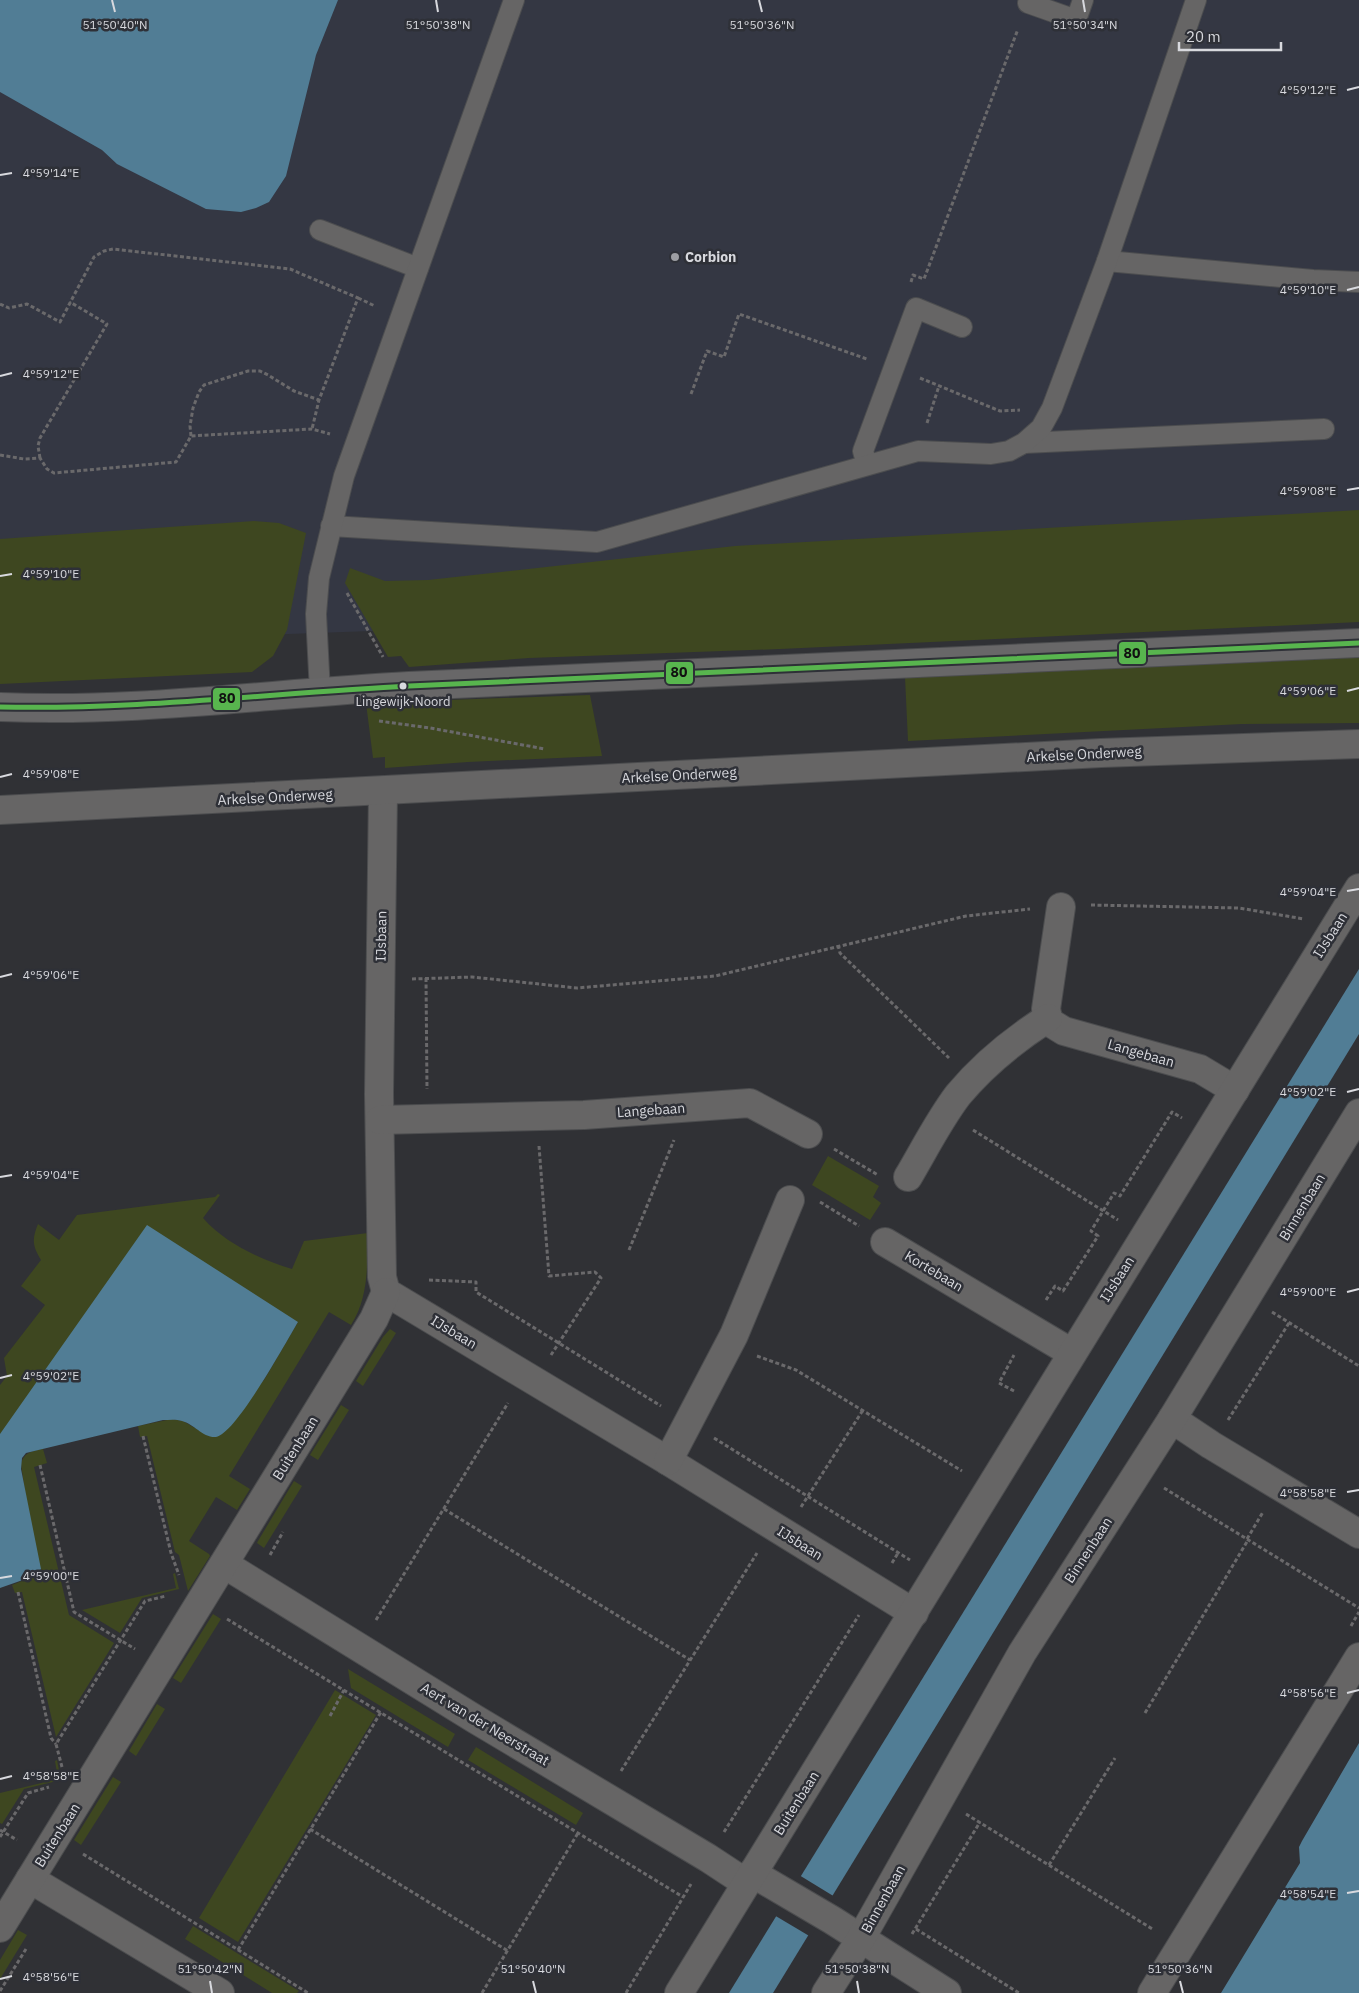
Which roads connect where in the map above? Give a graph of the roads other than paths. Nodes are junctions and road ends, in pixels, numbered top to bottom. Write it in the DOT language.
graph roads {
  1 [pos="514,0"];
  2 [pos="1083,0"];
  3 [pos="1196,0"];
  4 [pos="1028,3"];
  5 [pos="320,230"];
  6 [pos="1107,261"];
  7 [pos="418,268"];
  8 [pos="1359,282"];
  9 [pos="962,327"];
  10 [pos="1324,429"];
  11 [pos="1024,443"];
  12 [pos="867,465"];
  13 [pos="331,526"];
  14 [pos="1359,643"];
  15 [pos="320,692"];
  16 [pos="0,707"];
  17 [pos="1359,744"];
  18 [pos="383,792"];
  19 [pos="0,810"];
  20 [pos="1358,892"];
  21 [pos="1061,907"];
  22 [pos="1048,1018"];
  23 [pos="1235,1090"];
  24 [pos="1359,1113"];
  25 [pos="380,1120"];
  26 [pos="808,1134"];
  27 [pos="895,1177"];
  28 [pos="790,1200"];
  29 [pos="886,1242"];
  30 [pos="386,1292"];
  31 [pos="1072,1353"];
  32 [pos="1172,1419"];
  33 [pos="668,1461"];
  34 [pos="1359,1534"];
  35 [pos="224,1564"];
  36 [pos="914,1613"];
  37 [pos="1359,1657"];
  38 [pos="749,1878"];
  39 [pos="30,1879"];
  40 [pos="0,1928"];
  41 [pos="860,1940"];
  42 [pos="220,1993"];
  43 [pos="679,1993"];
  44 [pos="826,1993"];
  45 [pos="947,1993"];
  46 [pos="1152,1993"];
  1 -- 7 [label="lane"];
  2 -- 4 [label="lane"];
  3 -- 6 [label="lane"];
  5 -- 7 [label="lane"];
  6 -- 8 [label="lane"];
  6 -- 11 [label="lane"];
  7 -- 13 [label="lane"];
  9 -- 12 [label="lane"];
  10 -- 11 [label="lane"];
  11 -- 12 [label="lane"];
  12 -- 13 [label="lane"];
  13 -- 15 [label="lane"];
  14 -- 15 [label="main road"];
  15 -- 16 [label="main road"];
  17 -- 18 [label="street, Arkelse Onderweg"];
  18 -- 19 [label="street, Arkelse Onderweg"];
  18 -- 25 [label="street, IJsbaan"];
  20 -- 23 [label="street, IJsbaan"];
  21 -- 22 [label="street"];
  22 -- 23 [label="street, Langebaan"];
  22 -- 27 [label="street"];
  23 -- 31 [label="street, IJsbaan"];
  24 -- 32 [label="street, Binnenbaan"];
  25 -- 26 [label="street, Langebaan"];
  25 -- 30 [label="street, IJsbaan"];
  28 -- 33 [label="street"];
  29 -- 31 [label="street, Kortebaan"];
  30 -- 33 [label="street, IJsbaan"];
  30 -- 35 [label="street, Buitenbaan"];
  31 -- 36 [label="street, IJsbaan"];
  32 -- 34 [label="street"];
  32 -- 41 [label="street, Binnenbaan"];
  33 -- 36 [label="street, IJsbaan"];
  35 -- 38 [label="street, Aert van der Neerstraat"];
  35 -- 39 [label="street, Buitenbaan"];
  36 -- 38 [label="street, Buitenbaan"];
  37 -- 46 [label="street"];
  38 -- 41 [label="street, Aert van der Neerstraat"];
  38 -- 43 [label="street, Buitenbaan"];
  39 -- 40 [label="street, Buitenbaan"];
  39 -- 42 [label="street"];
  41 -- 44 [label="street, Binnenbaan"];
  41 -- 45 [label="street, Aert van der Neerstraat"];
}
